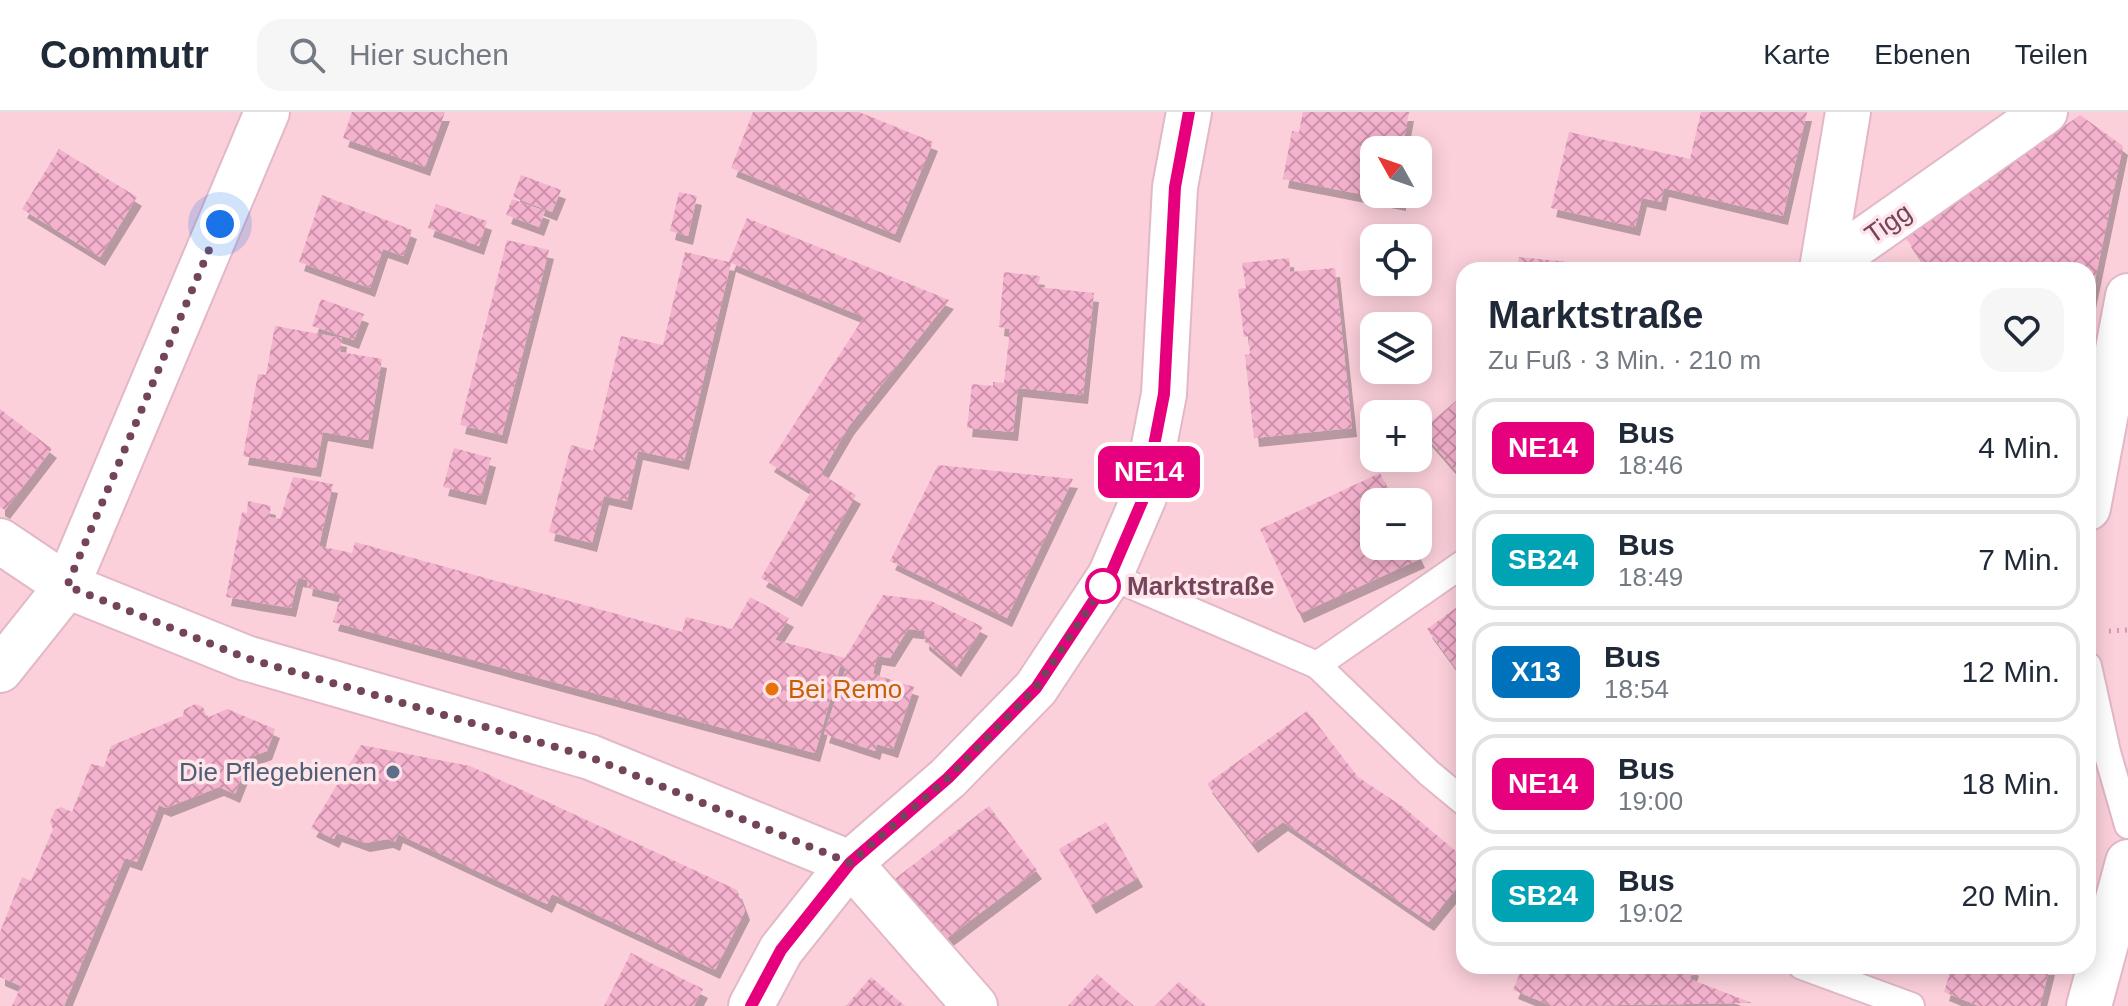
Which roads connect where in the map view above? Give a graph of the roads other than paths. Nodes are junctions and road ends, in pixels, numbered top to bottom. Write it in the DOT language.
graph roads {
  1 [pos="267,112"];
  2 [pos="1189,112"];
  3 [pos="1848,112"];
  4 [pos="2045,112"];
  5 [pos="1822,262"];
  6 [pos="1832,262"];
  7 [pos="2128,296"];
  8 [pos="2096,466"];
  9 [pos="0,541"];
  10 [pos="1456,569"];
  11 [pos="1110,576"];
  12 [pos="67,586"];
  13 [pos="1317,665"];
  14 [pos="0,670"];
  15 [pos="2096,702"];
  16 [pos="1456,795"];
  17 [pos="2128,825"];
  18 [pos="2128,862"];
  19 [pos="850,863"];
  20 [pos="1824,974"];
  21 [pos="751,1006"];
  22 [pos="975,1006"];
  23 [pos="1911,1006"];
  24 [pos="2089,1006"];
  1 -- 12 [label="street"];
  2 -- 11 [label="street"];
  3 -- 5 [label="street, Tigg"];
  4 -- 6 [label="street, Tigg"];
  7 -- 8 [label="street"];
  9 -- 12 [label="street"];
  10 -- 13 [label="lane"];
  11 -- 13 [label="lane"];
  11 -- 19 [label="street"];
  12 -- 14 [label="street"];
  12 -- 19 [label="street"];
  13 -- 16 [label="lane"];
  15 -- 17 [label="lane"];
  18 -- 24 [label="street"];
  19 -- 21 [label="street"];
  19 -- 22 [label="street"];
  20 -- 23 [label="lane"];
}
